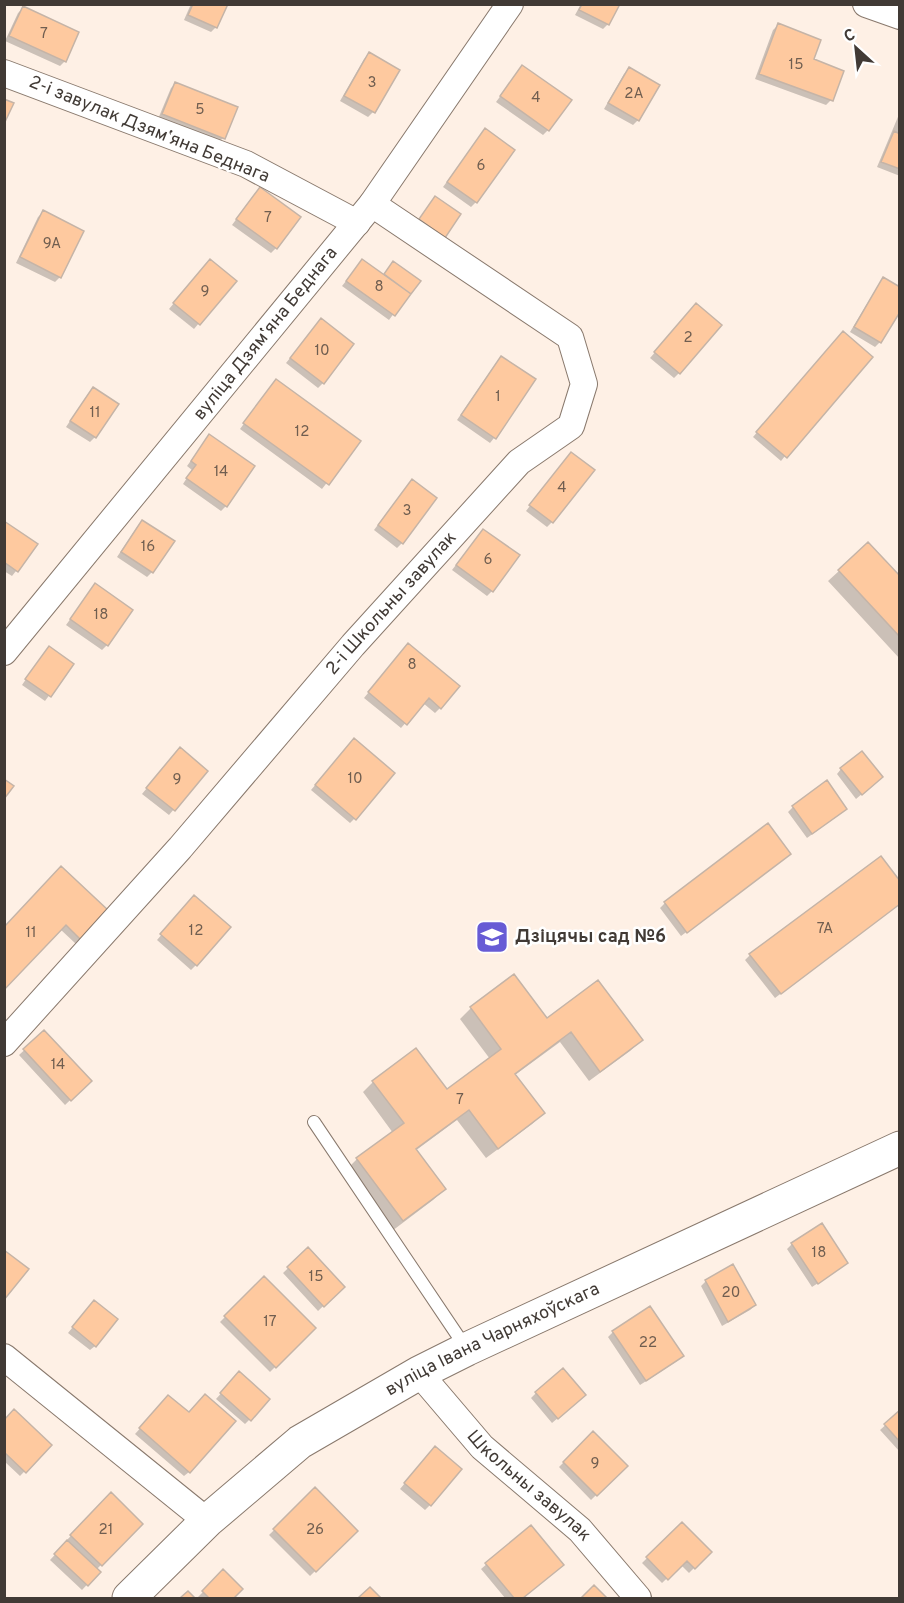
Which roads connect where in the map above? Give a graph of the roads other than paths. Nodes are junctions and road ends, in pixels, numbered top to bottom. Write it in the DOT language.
graph roads {
  1 [pos="510,4"];
  2 [pos="866,4"];
  3 [pos="900,16"];
  4 [pos="4,73"];
  5 [pos="365,214"];
  6 [pos="4,652"];
  7 [pos="4,1042"];
  8 [pos="314,1122"];
  9 [pos="900,1148"];
  10 [pos="467,1349"];
  11 [pos="4,1358"];
  12 [pos="419,1372"];
  13 [pos="207,1521"];
  14 [pos="129,1599"];
  15 [pos="638,1599"];
  1 -- 5 [label="street, вуліца Дзямʼяна Беднага"];
  2 -- 3 [label="street"];
  4 -- 5 [label="street, 2-і завулак Дзямʼяна Беднага"];
  5 -- 6 [label="street, вуліца Дзямʼяна Беднага"];
  5 -- 7 [label="street, 2-і Школьны завулак"];
  8 -- 10 [label="lane"];
  9 -- 10 [label="street, вуліца Івана Чарняхоўскага"];
  10 -- 12 [label="street, вуліца Івана Чарняхоўскага"];
  11 -- 13 [label="street"];
  12 -- 13 [label="street, вуліца Івана Чарняхоўскага"];
  12 -- 15 [label="street, Школьны завулак"];
  13 -- 14 [label="street, вуліца Івана Чарняхоўскага"];
}
